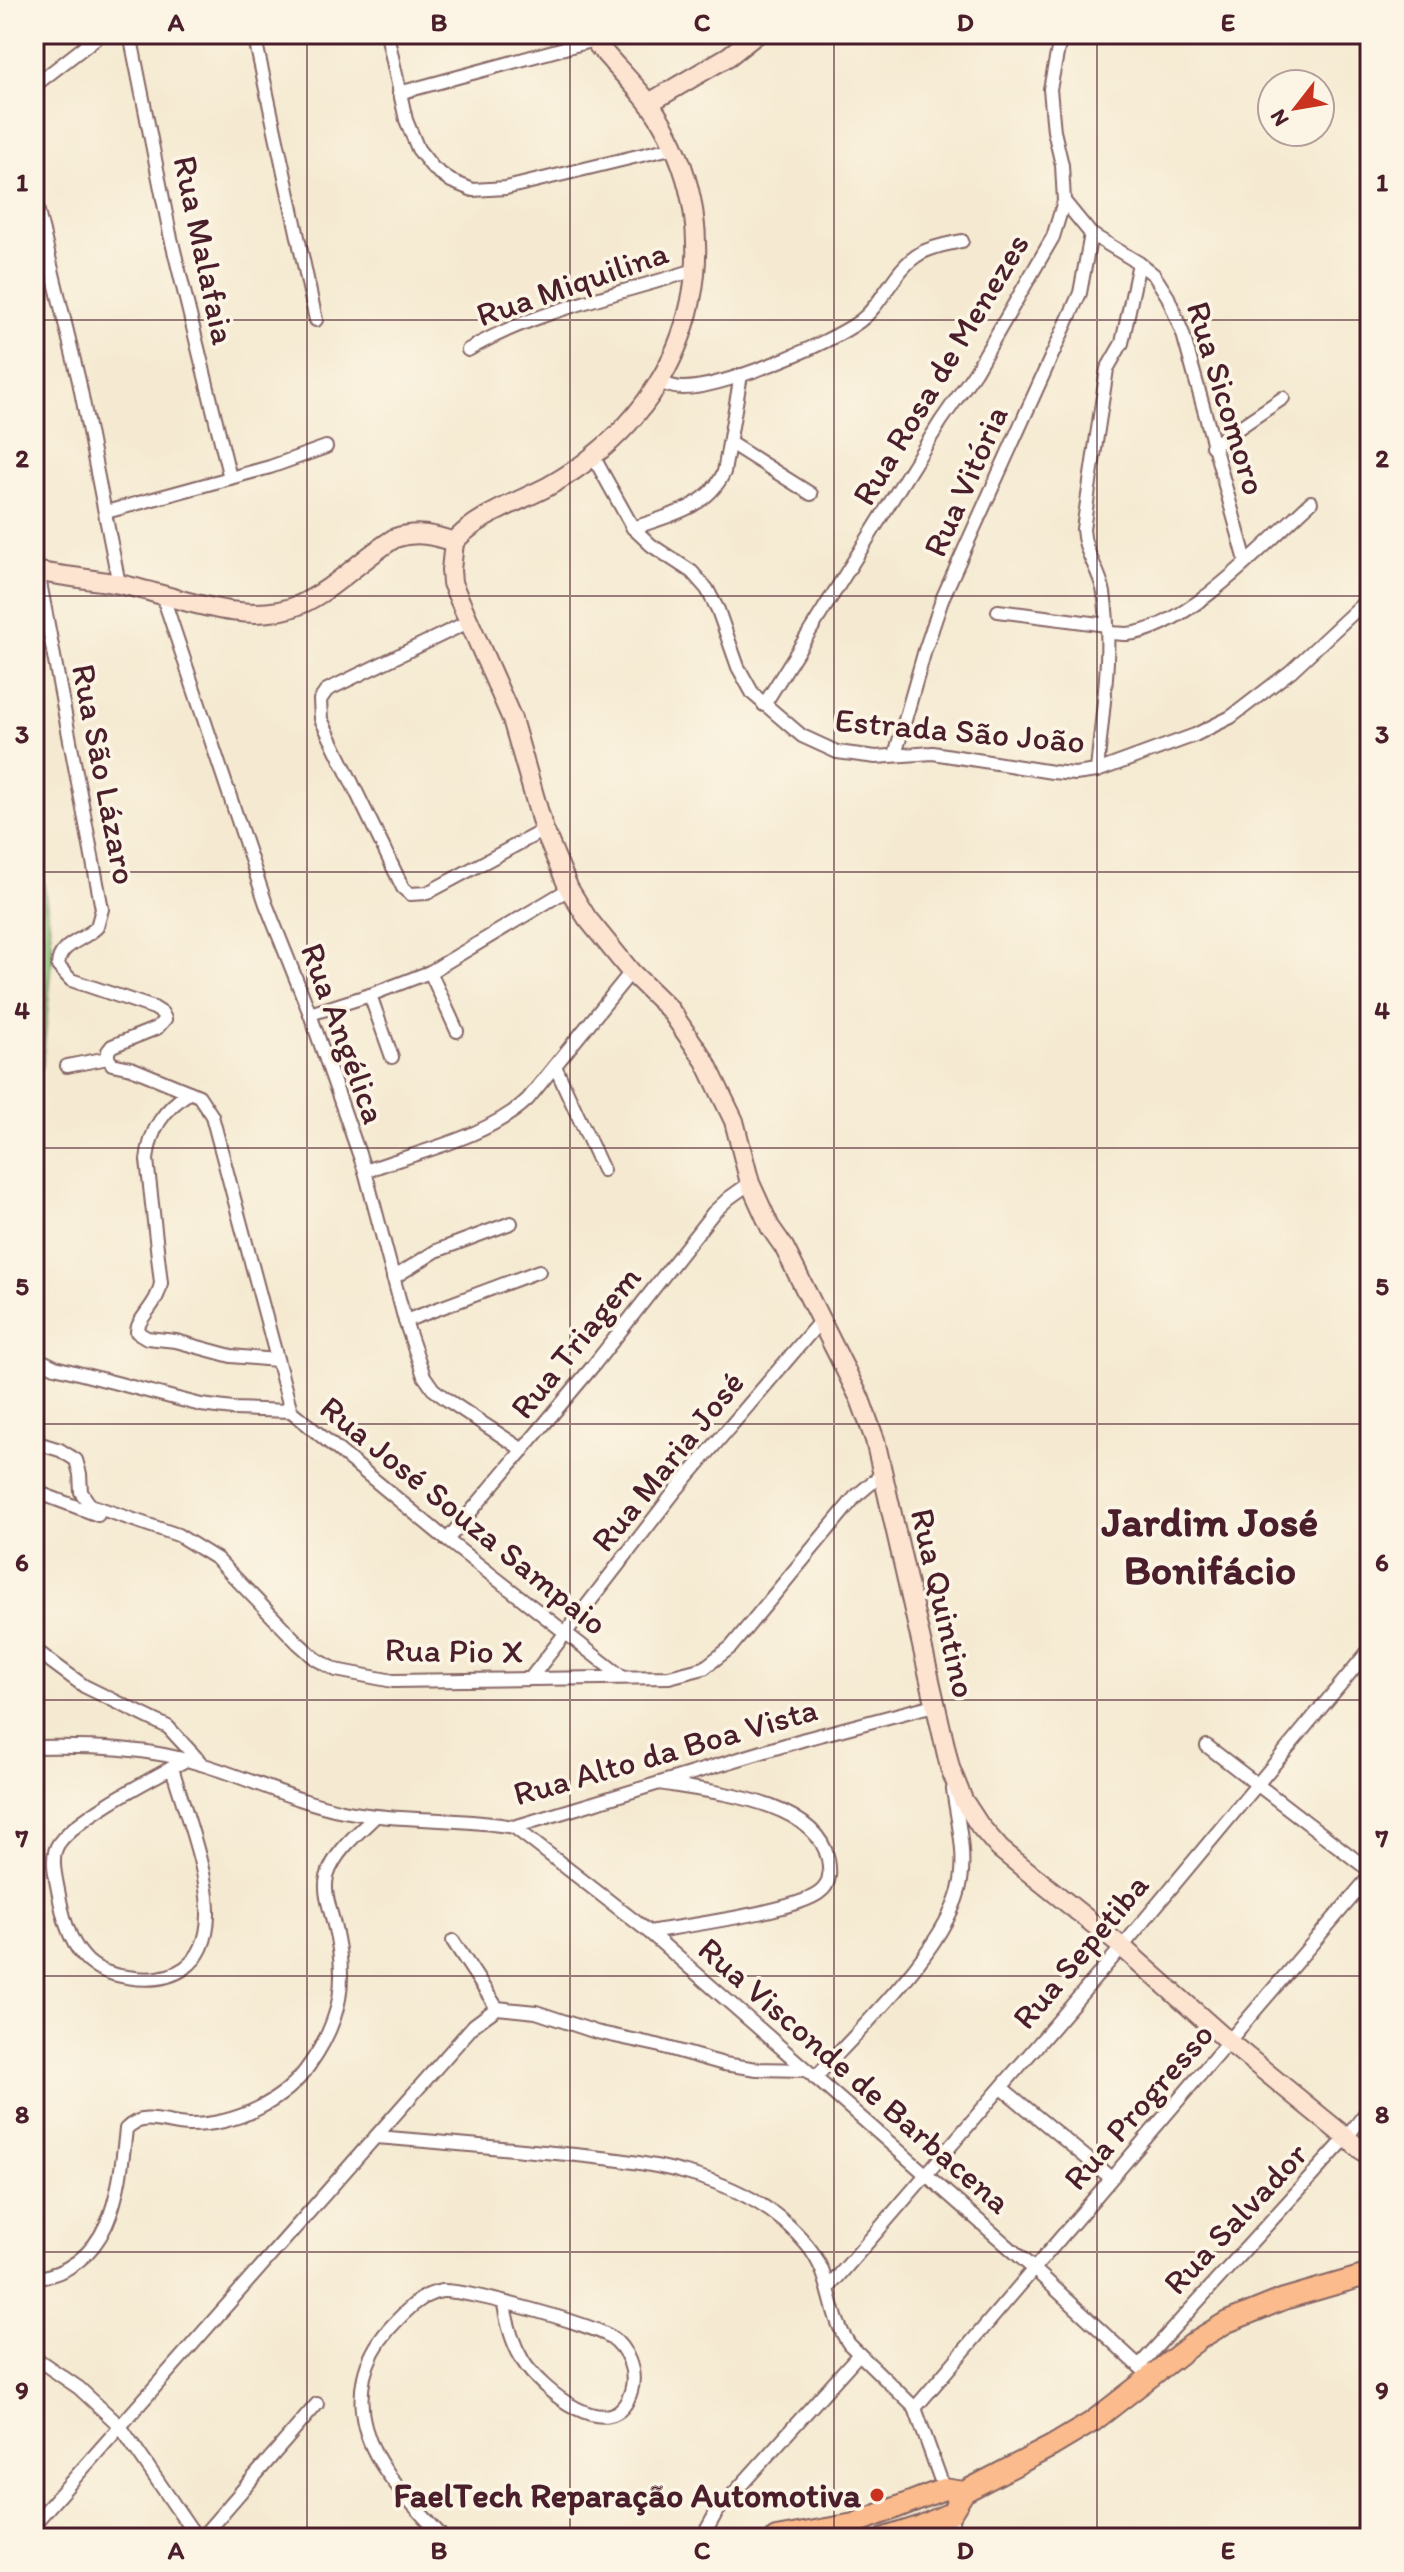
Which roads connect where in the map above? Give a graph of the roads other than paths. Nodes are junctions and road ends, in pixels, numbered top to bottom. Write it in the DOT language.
graph roads {
  1 [pos="101,34"];
  2 [pos="130,34"];
  3 [pos="254,34"];
  4 [pos="387,34"];
  5 [pos="757,34"];
  6 [pos="1061,34"];
  7 [pos="592,37"];
  8 [pos="34,86"];
  9 [pos="399,93"];
  10 [pos="649,103"];
  11 [pos="675,147"];
  12 [pos="34,195"];
  13 [pos="1064,201"];
  14 [pos="1091,234"];
  15 [pos="962,241"];
  16 [pos="1139,263"];
  17 [pos="695,270"];
  18 [pos="316,320"];
  19 [pos="468,350"];
  20 [pos="741,375"];
  21 [pos="659,382"];
  22 [pos="1283,398"];
  23 [pos="730,443"];
  24 [pos="1212,446"];
  25 [pos="326,447"];
  26 [pos="593,456"];
  27 [pos="230,478"];
  28 [pos="811,494"];
  29 [pos="1311,502"];
  30 [pos="106,512"];
  31 [pos="633,528"];
  32 [pos="454,542"];
  33 [pos="1246,561"];
  34 [pos="36,572"];
  35 [pos="119,584"];
  36 [pos="162,594"];
  37 [pos="1370,597"];
  38 [pos="998,611"];
  39 [pos="468,622"];
  40 [pos="1108,629"];
  41 [pos="764,705"];
  42 [pos="895,755"];
  43 [pos="1097,771"];
  44 [pos="544,830"];
  45 [pos="569,889"];
  46 [pos="430,972"];
  47 [pos="631,972"];
  48 [pos="370,995"];
  49 [pos="310,1014"];
  50 [pos="457,1031"];
  51 [pos="392,1057"];
  52 [pos="108,1058"];
  53 [pos="67,1066"];
  54 [pos="555,1066"];
  55 [pos="190,1092"];
  56 [pos="603,1170"];
  57 [pos="365,1171"];
  58 [pos="750,1183"];
  59 [pos="511,1223"];
  60 [pos="539,1271"];
  61 [pos="393,1278"];
  62 [pos="822,1319"];
  63 [pos="405,1321"];
  64 [pos="34,1357"];
  65 [pos="276,1360"];
  66 [pos="291,1411"];
  67 [pos="34,1442"];
  68 [pos="523,1450"];
  69 [pos="882,1474"];
  70 [pos="34,1491"];
  71 [pos="117,1513"];
  72 [pos="447,1540"];
  73 [pos="565,1633"];
  74 [pos="34,1649"];
  75 [pos="1370,1649"];
  76 [pos="622,1677"];
  77 [pos="530,1679"];
  78 [pos="934,1705"];
  79 [pos="1207,1746"];
  80 [pos="34,1747"];
  81 [pos="186,1760"];
  82 [pos="202,1764"];
  83 [pos="172,1768"];
  84 [pos="950,1768"];
  85 [pos="656,1783"];
  86 [pos="1257,1784"];
  87 [pos="376,1816"];
  88 [pos="514,1827"];
  89 [pos="1370,1874"];
  90 [pos="649,1932"];
  91 [pos="453,1941"];
  92 [pos="1122,1947"];
  93 [pos="497,2008"];
  94 [pos="1229,2042"];
  95 [pos="810,2074"];
  96 [pos="1002,2088"];
  97 [pos="1370,2107"];
  98 [pos="376,2137"];
  99 [pos="1347,2137"];
  100 [pos="1370,2157"];
  101 [pos="927,2175"];
  102 [pos="1111,2178"];
  103 [pos="1035,2270"];
  104 [pos="1370,2274"];
  105 [pos="34,2279"];
  106 [pos="830,2286"];
  107 [pos="504,2304"];
  108 [pos="859,2354"];
  109 [pos="34,2357"];
  110 [pos="1145,2371"];
  111 [pos="317,2404"];
  112 [pos="915,2408"];
  113 [pos="120,2426"];
  114 [pos="954,2491"];
  115 [pos="951,2513"];
  116 [pos="34,2524"];
  117 [pos="805,2536"];
  118 [pos="199,2538"];
  119 [pos="443,2538"];
  120 [pos="702,2538"];
  121 [pos="776,2538"];
  122 [pos="885,2538"];
  123 [pos="954,2538"];
  1 -- 8 [label="street"];
  2 -- 27 [label="street, Rua Malafaia"];
  3 -- 18 [label="street"];
  4 -- 9 [label="street"];
  5 -- 10 [label="main road"];
  6 -- 13 [label="street, Rua Rosa de Menezes"];
  7 -- 9 [label="street"];
  7 -- 10 [label="main road"];
  9 -- 11 [label="street"];
  10 -- 11 [label="main road"];
  11 -- 17 [label="main road"];
  12 -- 30 [label="street"];
  13 -- 14 [label="street, Rua Sicomoro"];
  13 -- 41 [label="street, Rua Rosa de Menezes"];
  14 -- 16 [label="street, Rua Sicomoro"];
  14 -- 42 [label="street, Rua Vitória"];
  15 -- 20 [label="street"];
  16 -- 24 [label="street, Rua Sicomoro"];
  16 -- 40 [label="street"];
  17 -- 19 [label="street, Rua Miquilina"];
  17 -- 21 [label="main road"];
  20 -- 21 [label="street"];
  20 -- 23 [label="street"];
  21 -- 26 [label="main road"];
  22 -- 24 [label="street"];
  23 -- 28 [label="street"];
  23 -- 31 [label="street"];
  24 -- 33 [label="street, Rua Sicomoro"];
  25 -- 27 [label="street"];
  26 -- 31 [label="street, Estrada São João"];
  26 -- 32 [label="main road"];
  27 -- 30 [label="street"];
  29 -- 33 [label="street"];
  30 -- 35 [label="street"];
  31 -- 41 [label="street, Estrada São João"];
  32 -- 36 [label="main road"];
  32 -- 39 [label="main road, Rua Quintino"];
  33 -- 40 [label="street"];
  34 -- 35 [label="main road"];
  34 -- 52 [label="street, Rua São Lázaro"];
  35 -- 36 [label="main road"];
  36 -- 49 [label="street, Rua Angélica"];
  37 -- 43 [label="street, Estrada São João"];
  38 -- 40 [label="street"];
  39 -- 44 [label="main road, Rua Quintino"];
  39 -- 44 [label="street"];
  40 -- 43 [label="street"];
  41 -- 42 [label="street, Estrada São João"];
  42 -- 43 [label="street, Estrada São João"];
  44 -- 45 [label="main road, Rua Quintino"];
  45 -- 46 [label="street"];
  45 -- 47 [label="main road, Rua Quintino"];
  46 -- 48 [label="street"];
  46 -- 50 [label="street"];
  47 -- 54 [label="street"];
  47 -- 58 [label="main road, Rua Quintino"];
  48 -- 49 [label="street"];
  48 -- 51 [label="street"];
  49 -- 57 [label="street, Rua Angélica"];
  52 -- 53 [label="street, Rua São Lázaro"];
  52 -- 55 [label="street"];
  54 -- 56 [label="street"];
  54 -- 57 [label="street"];
  55 -- 65 [label="street"];
  55 -- 65 [label="street"];
  57 -- 61 [label="street, Rua Angélica"];
  58 -- 62 [label="main road, Rua Quintino"];
  58 -- 68 [label="street, Rua Triagem"];
  59 -- 61 [label="street"];
  60 -- 63 [label="street"];
  61 -- 63 [label="street, Rua Angélica"];
  62 -- 69 [label="main road, Rua Quintino"];
  62 -- 73 [label="street, Rua Maria José"];
  63 -- 68 [label="street, Rua Angélica"];
  64 -- 66 [label="street, Rua José Souza Sampaio"];
  65 -- 66 [label="street"];
  66 -- 72 [label="street, Rua José Souza Sampaio"];
  67 -- 71 [label="street, Rua Pio X"];
  68 -- 72 [label="street, Rua Triagem"];
  69 -- 76 [label="street, Rua Pio X"];
  69 -- 78 [label="main road, Rua Quintino"];
  70 -- 71 [label="street"];
  71 -- 77 [label="street, Rua Pio X"];
  72 -- 73 [label="street, Rua José Souza Sampaio"];
  73 -- 76 [label="street, Rua José Souza Sampaio"];
  73 -- 77 [label="street, Rua Maria José"];
  74 -- 82 [label="street"];
  75 -- 86 [label="street, Rua Sepetiba"];
  76 -- 77 [label="street, Rua Pio X"];
  78 -- 84 [label="main road, Rua Quintino"];
  78 -- 85 [label="street, Rua Alto da Boa Vista"];
  79 -- 86 [label="street"];
  80 -- 81 [label="street, Rua Alto da Boa Vista"];
  81 -- 82 [label="street, Rua Alto da Boa Vista"];
  81 -- 83 [label="street"];
  82 -- 87 [label="street, Rua Alto da Boa Vista"];
  83 -- 83 [label="street"];
  84 -- 92 [label="main road"];
  84 -- 95 [label="street, Rua Quintino"];
  85 -- 88 [label="street, Rua Alto da Boa Vista"];
  85 -- 90 [label="street"];
  86 -- 89 [label="street"];
  86 -- 92 [label="street, Rua Sepetiba"];
  87 -- 88 [label="street, Rua Alto da Boa Vista"];
  87 -- 105 [label="street"];
  88 -- 90 [label="street, Rua Visconde de Barbacena"];
  89 -- 94 [label="street, Rua Progresso"];
  90 -- 95 [label="street, Rua Visconde de Barbacena"];
  91 -- 93 [label="street"];
  92 -- 94 [label="main road"];
  92 -- 96 [label="street, Rua Sepetiba"];
  93 -- 95 [label="street"];
  93 -- 98 [label="street"];
  94 -- 99 [label="main road"];
  94 -- 102 [label="street, Rua Progresso"];
  95 -- 101 [label="street, Rua Visconde de Barbacena"];
  96 -- 101 [label="street, Rua Sepetiba"];
  96 -- 102 [label="street"];
  97 -- 99 [label="street, Rua Salvador"];
  98 -- 106 [label="street"];
  98 -- 113 [label="street"];
  99 -- 100 [label="main road"];
  99 -- 110 [label="street, Rua Salvador"];
  101 -- 103 [label="street, Rua Visconde de Barbacena"];
  101 -- 106 [label="street, Rua Sepetiba"];
  102 -- 103 [label="street, Rua Progresso"];
  103 -- 110 [label="street, Rua Visconde de Barbacena"];
  103 -- 112 [label="street, Rua Progresso"];
  104 -- 110 [label="main road"];
  106 -- 108 [label="street"];
  107 -- 107 [label="street"];
  107 -- 119 [label="street"];
  108 -- 112 [label="street"];
  108 -- 120 [label="street"];
  109 -- 113 [label="street"];
  110 -- 114 [label="main road"];
  111 -- 118 [label="street"];
  112 -- 114 [label="street"];
  113 -- 116 [label="street"];
  113 -- 118 [label="street"];
  114 -- 115 [label="main road"];
  114 -- 117 [label="main road"];
  115 -- 122 [label="main road"];
  115 -- 123 [label="street"];
  117 -- 121 [label="main road"];
}
